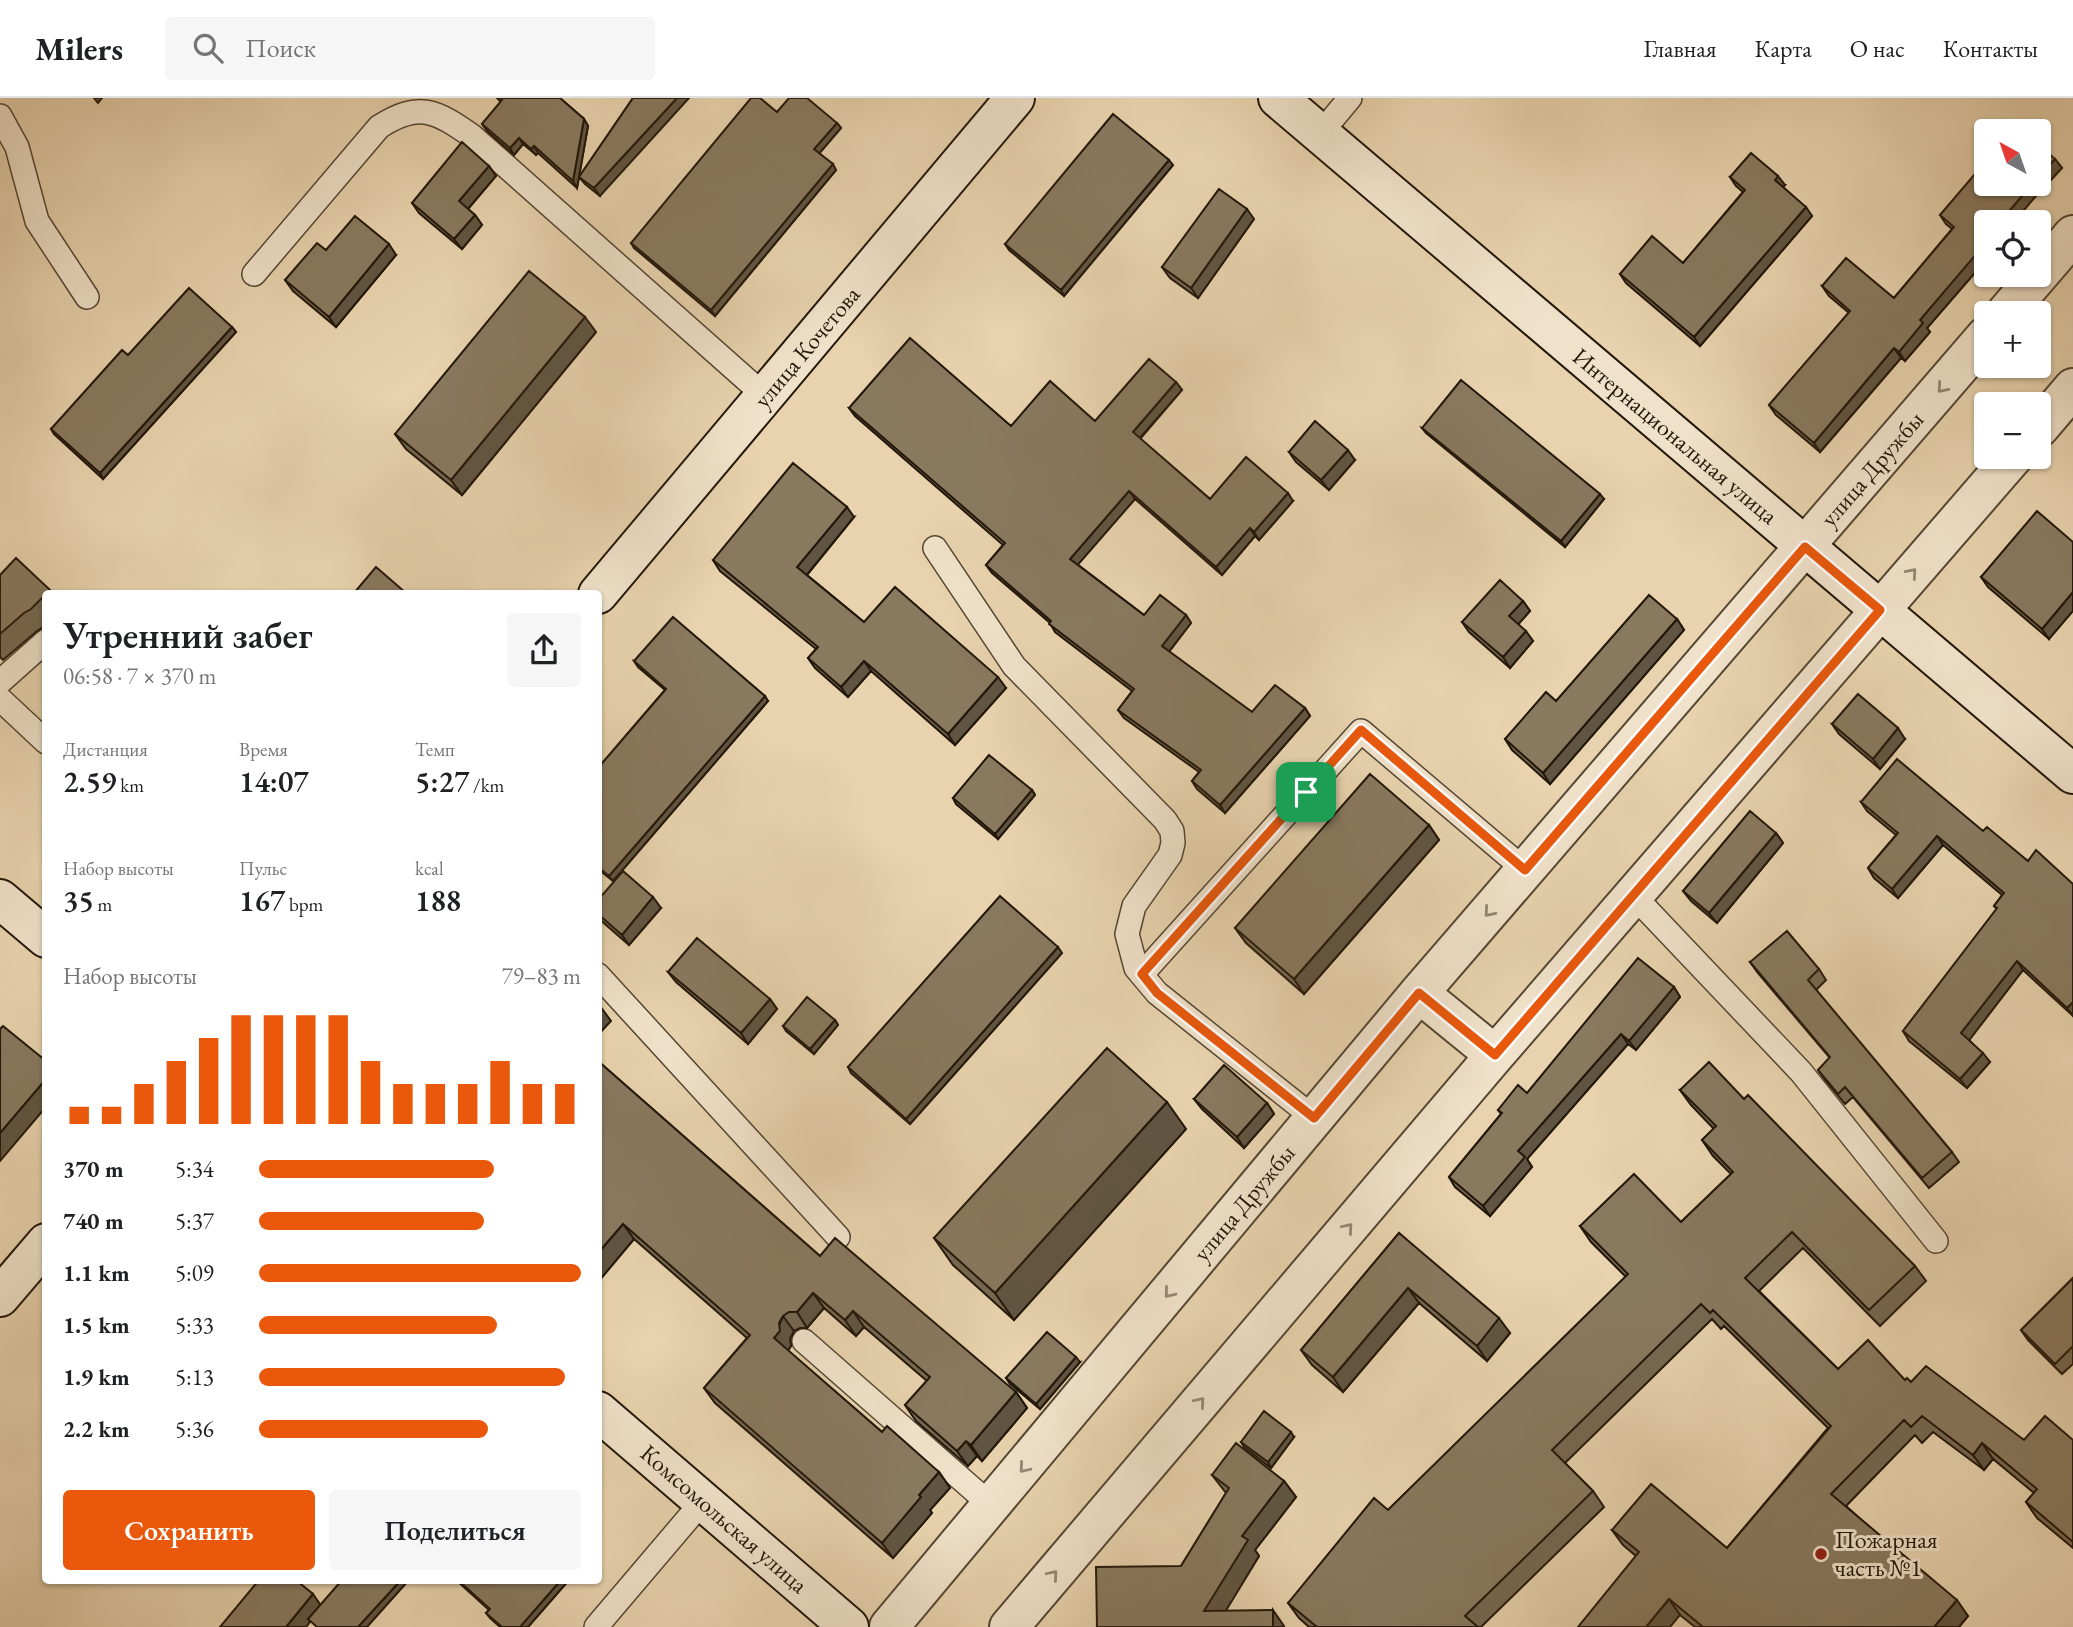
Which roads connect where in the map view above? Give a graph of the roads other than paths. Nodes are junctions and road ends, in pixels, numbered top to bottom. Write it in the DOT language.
graph roads {
  1 [pos="1015,98"];
  2 [pos="1278,98"];
  3 [pos="1350,98"];
  4 [pos="0,116"];
  5 [pos="1321,134"];
  6 [pos="2073,235"];
  7 [pos="254,274"];
  8 [pos="87,297"];
  9 [pos="2016,301"];
  10 [pos="1974,350"];
  11 [pos="2073,388"];
  12 [pos="765,397"];
  13 [pos="2051,414"];
  14 [pos="2003,469"];
  15 [pos="1805,547"];
  16 [pos="935,548"];
  17 [pos="601,590"];
  18 [pos="1880,610"];
  19 [pos="42,645"];
  20 [pos="0,682"];
  21 [pos="0,699"];
  22 [pos="42,738"];
  23 [pos="2073,774"];
  24 [pos="1525,870"];
  25 [pos="1633,895"];
  26 [pos="0,899"];
  27 [pos="42,935"];
  28 [pos="1142,974"];
  29 [pos="602,979"];
  30 [pos="1419,993"];
  31 [pos="1495,1055"];
  32 [pos="1314,1118"];
  33 [pos="838,1237"];
  34 [pos="1936,1241"];
  35 [pos="42,1248"];
  36 [pos="0,1297"];
  37 [pos="804,1341"];
  38 [pos="602,1414"];
  39 [pos="703,1501"];
  40 [pos="992,1506"];
  41 [pos="596,1627"];
  42 [pos="849,1627"];
  43 [pos="889,1627"];
  44 [pos="1009,1627"];
  1 -- 12 [label="street, улица Кочетова"];
  2 -- 5 [label="street, Интернациональная улица"];
  3 -- 5 [label="lane"];
  4 -- 8 [label="lane"];
  5 -- 15 [label="street, Интернациональная улица"];
  6 -- 9 [label="street"];
  7 -- 12 [label="lane"];
  10 -- 15 [label="street, улица Дружбы, one-way"];
  11 -- 13 [label="street"];
  12 -- 17 [label="street, улица Кочетова"];
  18 -- 14 [label="street, one-way"];
  15 -- 18 [label="street, Интернациональная улица"];
  15 -- 24 [label="street, улица Дружбы"];
  16 -- 28 [label="lane"];
  18 -- 23 [label="street, Интернациональная улица"];
  18 -- 25 [label="street"];
  19 -- 20 [label="lane"];
  21 -- 22 [label="lane"];
  24 -- 28 [label="lane"];
  24 -- 30 [label="street, улица Дружбы, one-way"];
  25 -- 31 [label="street"];
  25 -- 34 [label="lane"];
  26 -- 27 [label="street"];
  28 -- 32 [label="lane"];
  29 -- 33 [label="lane"];
  30 -- 31 [label="street"];
  30 -- 32 [label="street, улица Дружбы"];
  44 -- 31 [label="street, one-way"];
  32 -- 40 [label="street, улица Дружбы, one-way"];
  35 -- 36 [label="street"];
  37 -- 40 [label="lane"];
  38 -- 39 [label="street, Комсомольская улица"];
  39 -- 41 [label="lane"];
  39 -- 42 [label="street, Комсомольская улица"];
  40 -- 43 [label="street, улица Дружбы"];
}
